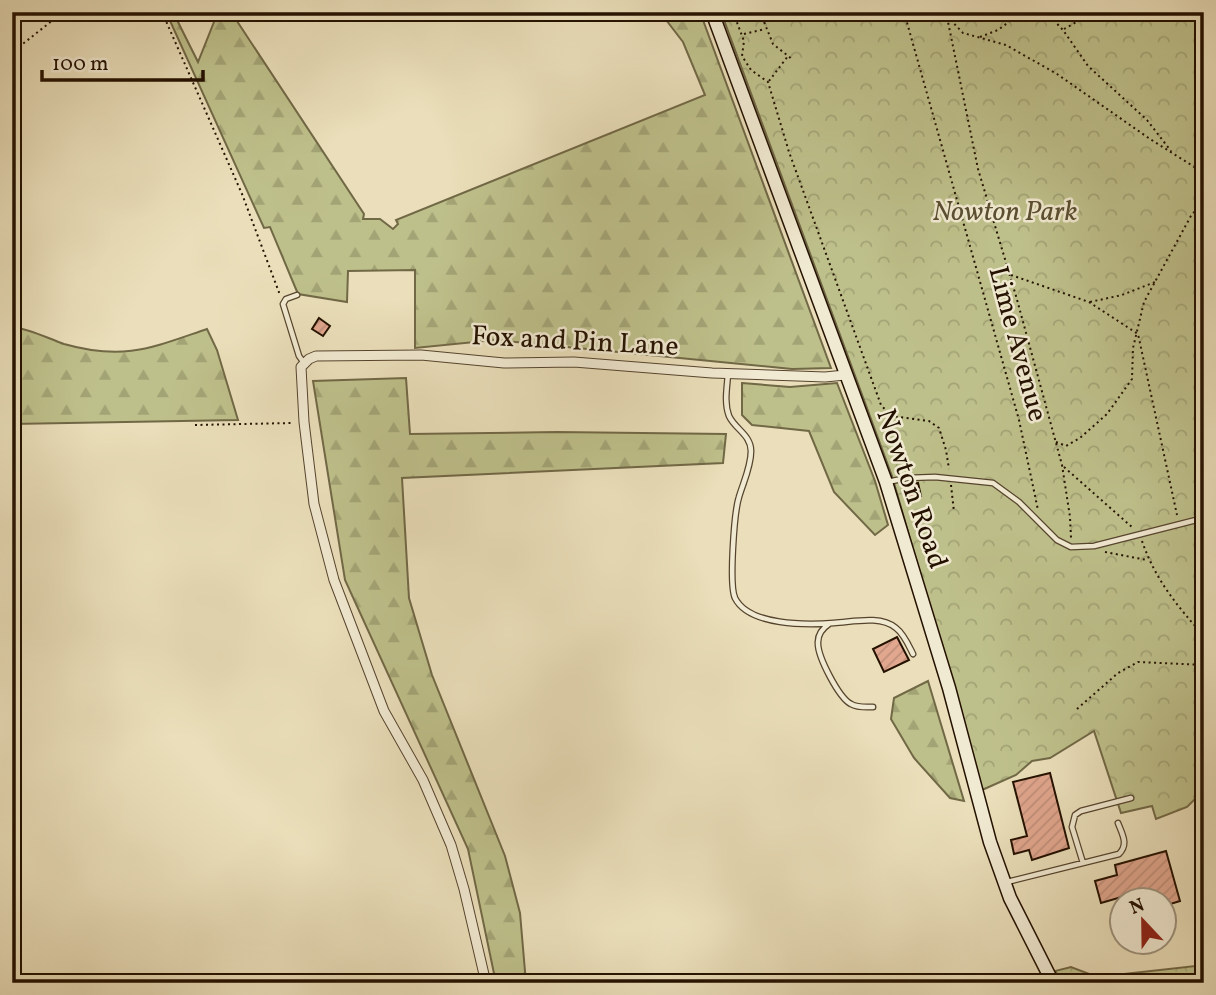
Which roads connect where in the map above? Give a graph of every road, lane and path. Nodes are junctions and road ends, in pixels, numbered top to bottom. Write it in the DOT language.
graph roads {
  1 [pos="63,12"];
  2 [pos="162,12"];
  3 [pos="712,12"];
  4 [pos="733,12"];
  5 [pos="760,12"];
  6 [pos="904,12"];
  7 [pos="945,12"];
  8 [pos="1022,12"];
  9 [pos="1046,12"];
  10 [pos="1088,12"];
  11 [pos="948,17"];
  12 [pos="766,29"];
  13 [pos="1063,30"];
  14 [pos="743,35"];
  15 [pos="979,38"];
  16 [pos="19,47"];
  17 [pos="788,56"];
  18 [pos="792,59"];
  19 [pos="768,82"];
  20 [pos="1197,136"];
  21 [pos="1172,153"];
  22 [pos="1203,172"];
  23 [pos="1204,204"];
  24 [pos="1009,274"];
  25 [pos="1155,282"];
  26 [pos="296,295"];
  27 [pos="1089,302"];
  28 [pos="283,304"];
  29 [pos="1138,334"];
  30 [pos="304,362"];
  31 [pos="729,373"];
  32 [pos="845,375"];
  33 [pos="304,418"];
  34 [pos="195,425"];
  35 [pos="1056,442"];
  36 [pos="1062,465"];
  37 [pos="950,479"];
  38 [pos="886,482"];
  39 [pos="954,512"];
  40 [pos="1204,518"];
  41 [pos="1179,523"];
  42 [pos="1041,525"];
  43 [pos="1140,536"];
  44 [pos="1094,546"];
  45 [pos="1071,547"];
  46 [pos="1148,560"];
  47 [pos="810,623"];
  48 [pos="830,623"];
  49 [pos="1204,636"];
  50 [pos="818,638"];
  51 [pos="914,654"];
  52 [pos="1204,665"];
  53 [pos="873,707"];
  54 [pos="1077,709"];
  55 [pos="1131,797"];
  56 [pos="1118,823"];
  57 [pos="1083,863"];
  58 [pos="1004,883"];
  59 [pos="486,983"];
  60 [pos="1053,983"];
  61 [pos="1138,983"];
  62 [pos="1180,983"];
  1 -- 16 [label="path"];
  2 -- 28 [label="path"];
  3 -- 32 [label="street, Nowton Road"];
  4 -- 14 [label="path"];
  5 -- 12 [label="path"];
  6 -- 42 [label="path, Lime Avenue"];
  7 -- 11 [label="path"];
  8 -- 15 [label="path"];
  9 -- 13 [label="path"];
  10 -- 13 [label="path"];
  11 -- 15 [label="path"];
  11 -- 24 [label="path"];
  12 -- 14 [label="path"];
  12 -- 17 [label="path"];
  13 -- 21 [label="path"];
  14 -- 19 [label="path"];
  15 -- 21 [label="path"];
  17 -- 18 [label="path"];
  17 -- 19 [label="path"];
  19 -- 37 [label="path"];
  20 -- 22 [label="path"];
  21 -- 22 [label="path"];
  23 -- 25 [label="path"];
  24 -- 27 [label="path"];
  24 -- 35 [label="path"];
  25 -- 27 [label="path"];
  25 -- 29 [label="path"];
  26 -- 28 [label="lane"];
  27 -- 29 [label="path"];
  28 -- 30 [label="lane"];
  29 -- 35 [label="path"];
  29 -- 41 [label="path"];
  30 -- 31 [label="street, Fox and Pin Lane"];
  30 -- 33 [label="street"];
  31 -- 32 [label="street, Fox and Pin Lane"];
  31 -- 47 [label="lane"];
  32 -- 38 [label="street, Nowton Road"];
  33 -- 34 [label="path"];
  33 -- 59 [label="street"];
  35 -- 36 [label="path"];
  36 -- 43 [label="path"];
  36 -- 45 [label="path"];
  37 -- 38 [label="lane"];
  37 -- 39 [label="path"];
  37 -- 42 [label="lane"];
  38 -- 58 [label="street, Nowton Road"];
  40 -- 41 [label="lane"];
  41 -- 43 [label="lane"];
  42 -- 45 [label="lane"];
  43 -- 44 [label="lane"];
  43 -- 46 [label="path"];
  44 -- 45 [label="lane"];
  44 -- 46 [label="path"];
  46 -- 49 [label="path"];
  47 -- 48 [label="lane"];
  47 -- 50 [label="lane"];
  48 -- 50 [label="lane"];
  48 -- 51 [label="lane"];
  50 -- 53 [label="lane"];
  52 -- 54 [label="path"];
  55 -- 57 [label="lane"];
  56 -- 57 [label="lane"];
  57 -- 58 [label="lane"];
  58 -- 60 [label="street, Nowton Road"];
  61 -- 62 [label="path"];
}
